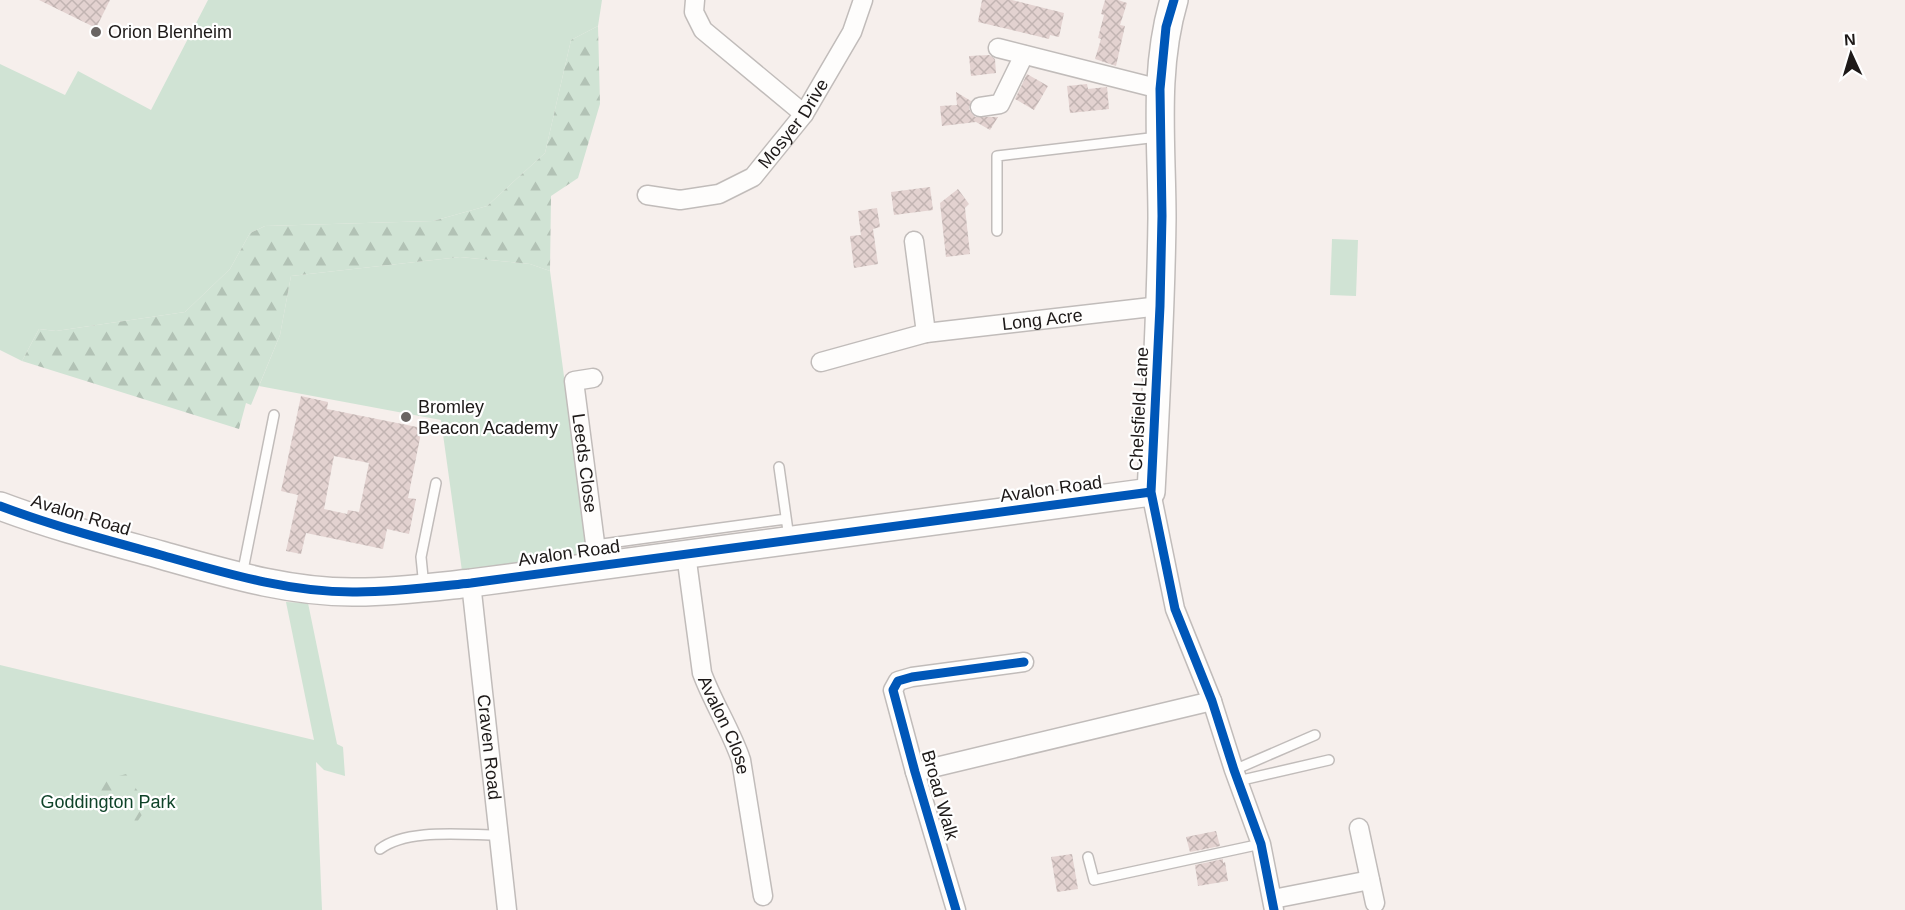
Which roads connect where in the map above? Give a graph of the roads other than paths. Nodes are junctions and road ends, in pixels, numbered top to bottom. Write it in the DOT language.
graph roads {
  1 [pos="695,0"];
  2 [pos="863,0"];
  3 [pos="1174,0"];
  4 [pos="998,48"];
  5 [pos="1024,55"];
  6 [pos="1160,89"];
  7 [pos="980,106"];
  8 [pos="804,114"];
  9 [pos="1160,136"];
  10 [pos="647,195"];
  11 [pos="998,231"];
  12 [pos="914,241"];
  13 [pos="1160,306"];
  14 [pos="926,333"];
  15 [pos="821,362"];
  16 [pos="593,378"];
  17 [pos="274,415"];
  18 [pos="779,467"];
  19 [pos="436,483"];
  20 [pos="1151,492"];
  21 [pos="0,506"];
  22 [pos="788,530"];
  23 [pos="686,554"];
  24 [pos="597,555"];
  25 [pos="241,578"];
  26 [pos="471,583"];
  27 [pos="424,588"];
  28 [pos="1023,662"];
  29 [pos="1212,701"];
  30 [pos="1315,735"];
  31 [pos="1329,759"];
  32 [pos="915,772"];
  33 [pos="1236,776"];
  34 [pos="1359,828"];
  35 [pos="499,835"];
  36 [pos="1261,844"];
  37 [pos="380,849"];
  38 [pos="1088,856"];
  39 [pos="1370,880"];
  40 [pos="763,896"];
  41 [pos="1375,903"];
  42 [pos="1273,905"];
  43 [pos="507,910"];
  44 [pos="956,910"];
  1 -- 8 [label="street"];
  2 -- 8 [label="street, Mosyer Drive"];
  3 -- 6 [label="street, Chelsfield Lane"];
  4 -- 5 [label="street"];
  5 -- 6 [label="street"];
  5 -- 7 [label="street"];
  6 -- 9 [label="street, Chelsfield Lane"];
  8 -- 10 [label="street, Mosyer Drive"];
  9 -- 11 [label="lane"];
  9 -- 13 [label="street, Chelsfield Lane"];
  12 -- 14 [label="street"];
  13 -- 14 [label="street, Long Acre"];
  13 -- 20 [label="street, Chelsfield Lane"];
  14 -- 15 [label="street, Long Acre"];
  16 -- 24 [label="street, Leeds Close"];
  17 -- 25 [label="lane"];
  18 -- 22 [label="lane"];
  19 -- 27 [label="lane"];
  20 -- 22 [label="street, Avalon Road"];
  20 -- 29 [label="street, Chelsfield Lane"];
  21 -- 25 [label="street, Avalon Road"];
  22 -- 23 [label="street, Avalon Road"];
  22 -- 24 [label="lane"];
  23 -- 24 [label="street, Avalon Road"];
  23 -- 40 [label="street, Avalon Close"];
  24 -- 26 [label="street, Avalon Road"];
  25 -- 27 [label="street, Avalon Road"];
  26 -- 27 [label="street, Avalon Road"];
  26 -- 35 [label="street, Craven Road"];
  28 -- 32 [label="street, Broad Walk"];
  29 -- 32 [label="street, Broad Walk"];
  29 -- 33 [label="street, Chelsfield Lane"];
  30 -- 33 [label="lane"];
  31 -- 33 [label="lane"];
  32 -- 44 [label="street, Broad Walk"];
  33 -- 36 [label="street, Chelsfield Lane"];
  34 -- 39 [label="street"];
  35 -- 37 [label="lane"];
  35 -- 43 [label="street, Craven Road"];
  36 -- 38 [label="lane"];
  36 -- 42 [label="street, Chelsfield Lane"];
  39 -- 41 [label="street"];
  39 -- 42 [label="street"];
}
